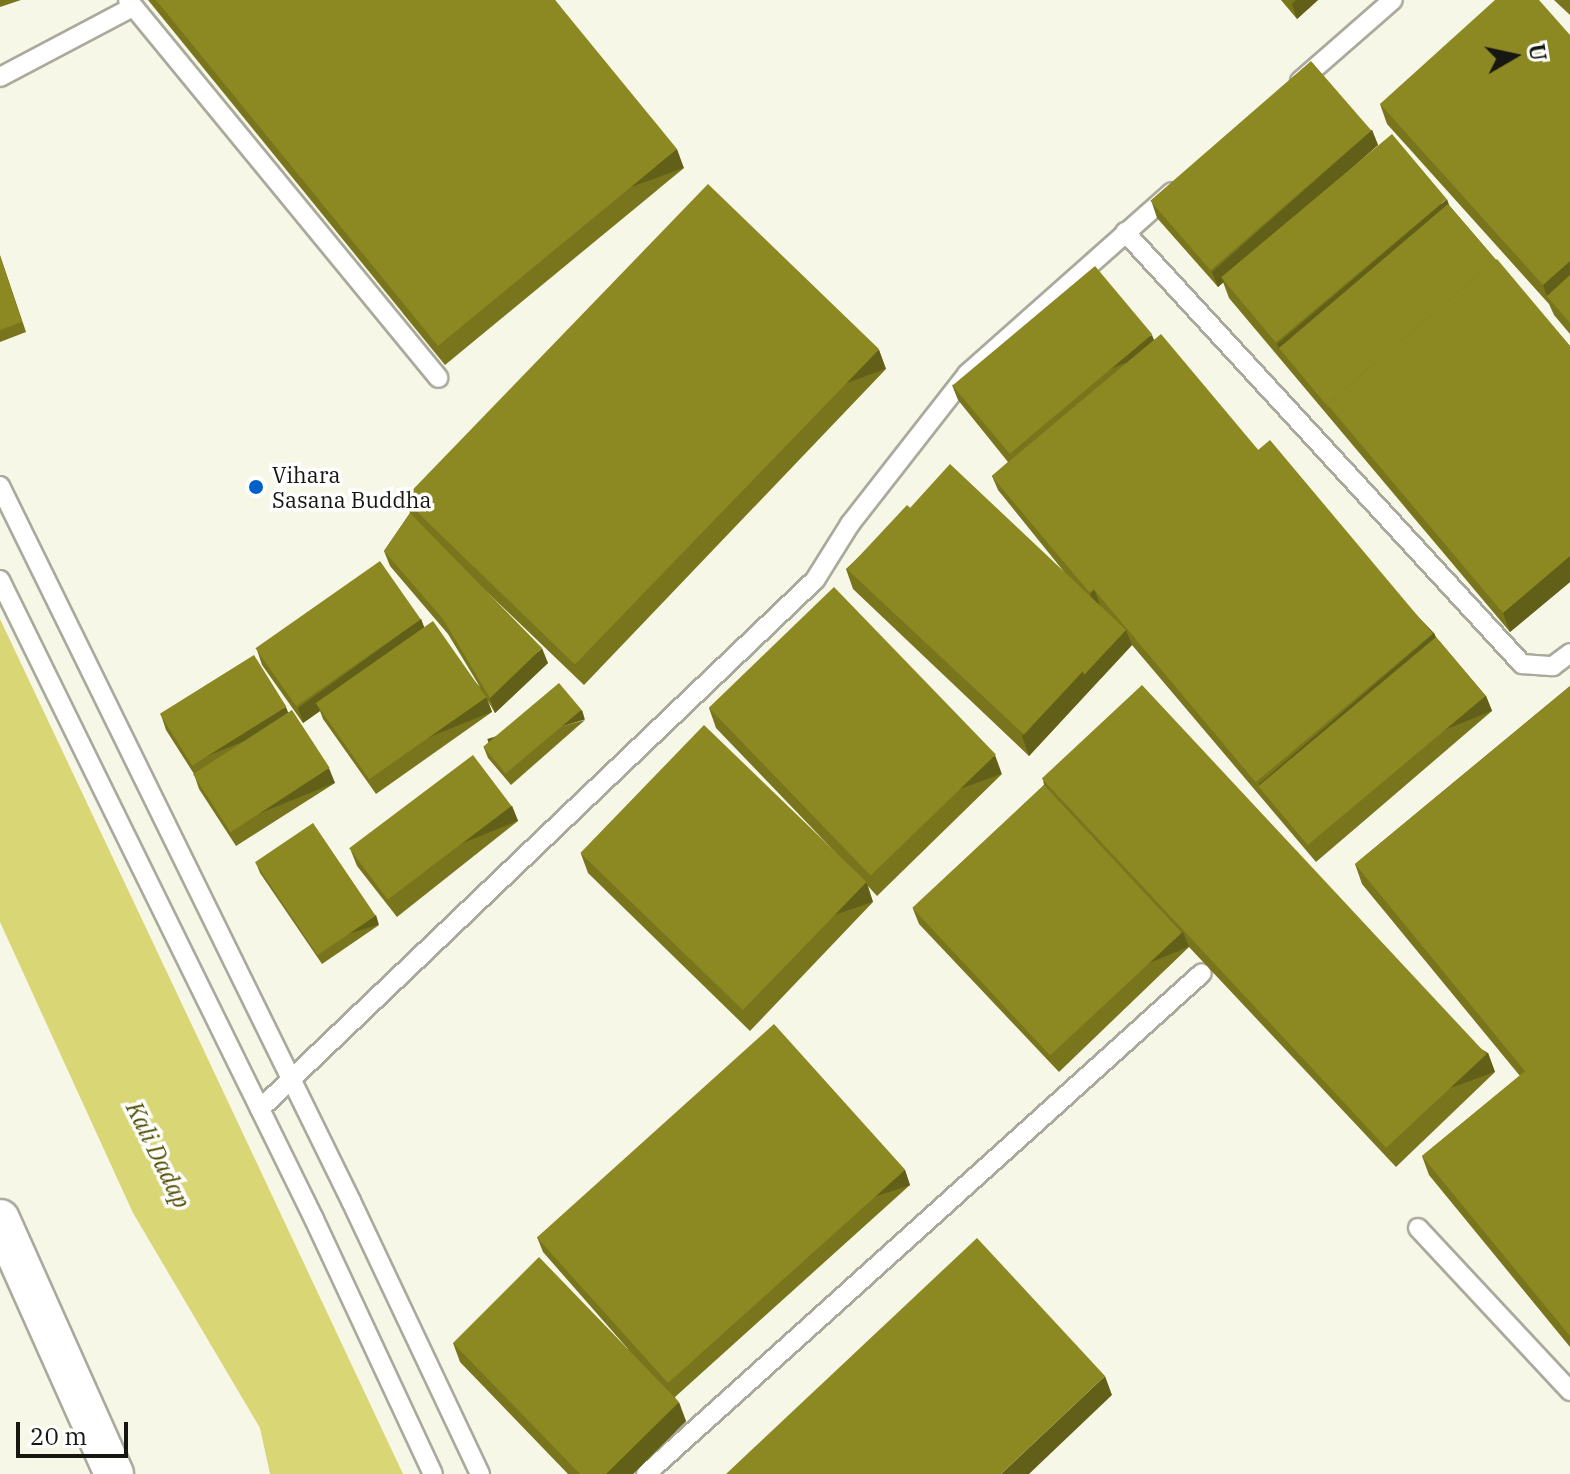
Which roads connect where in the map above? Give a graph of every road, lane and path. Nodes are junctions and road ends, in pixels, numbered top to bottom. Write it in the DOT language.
graph roads {
  1 [pos="1393,0"];
  2 [pos="130,4"];
  3 [pos="0,77"];
  4 [pos="1288,91"];
  5 [pos="1184,182"];
  6 [pos="1125,232"];
  7 [pos="438,378"];
  8 [pos="0,486"];
  9 [pos="0,580"];
  10 [pos="1570,653"];
  11 [pos="1202,973"];
  12 [pos="291,1079"];
  13 [pos="260,1109"];
  14 [pos="0,1219"];
  15 [pos="1418,1228"];
  16 [pos="1570,1391"];
  17 [pos="114,1474"];
  18 [pos="433,1474"];
  19 [pos="480,1474"];
  20 [pos="646,1474"];
  1 -- 4 [label="lane"];
  2 -- 3 [label="lane"];
  2 -- 7 [label="lane"];
  5 -- 6 [label="lane"];
  6 -- 10 [label="lane"];
  6 -- 12 [label="lane"];
  8 -- 12 [label="lane"];
  9 -- 13 [label="lane"];
  11 -- 20 [label="lane"];
  12 -- 13 [label="lane"];
  12 -- 19 [label="lane"];
  13 -- 18 [label="lane"];
  14 -- 17 [label="street"];
  15 -- 16 [label="lane"];
}
